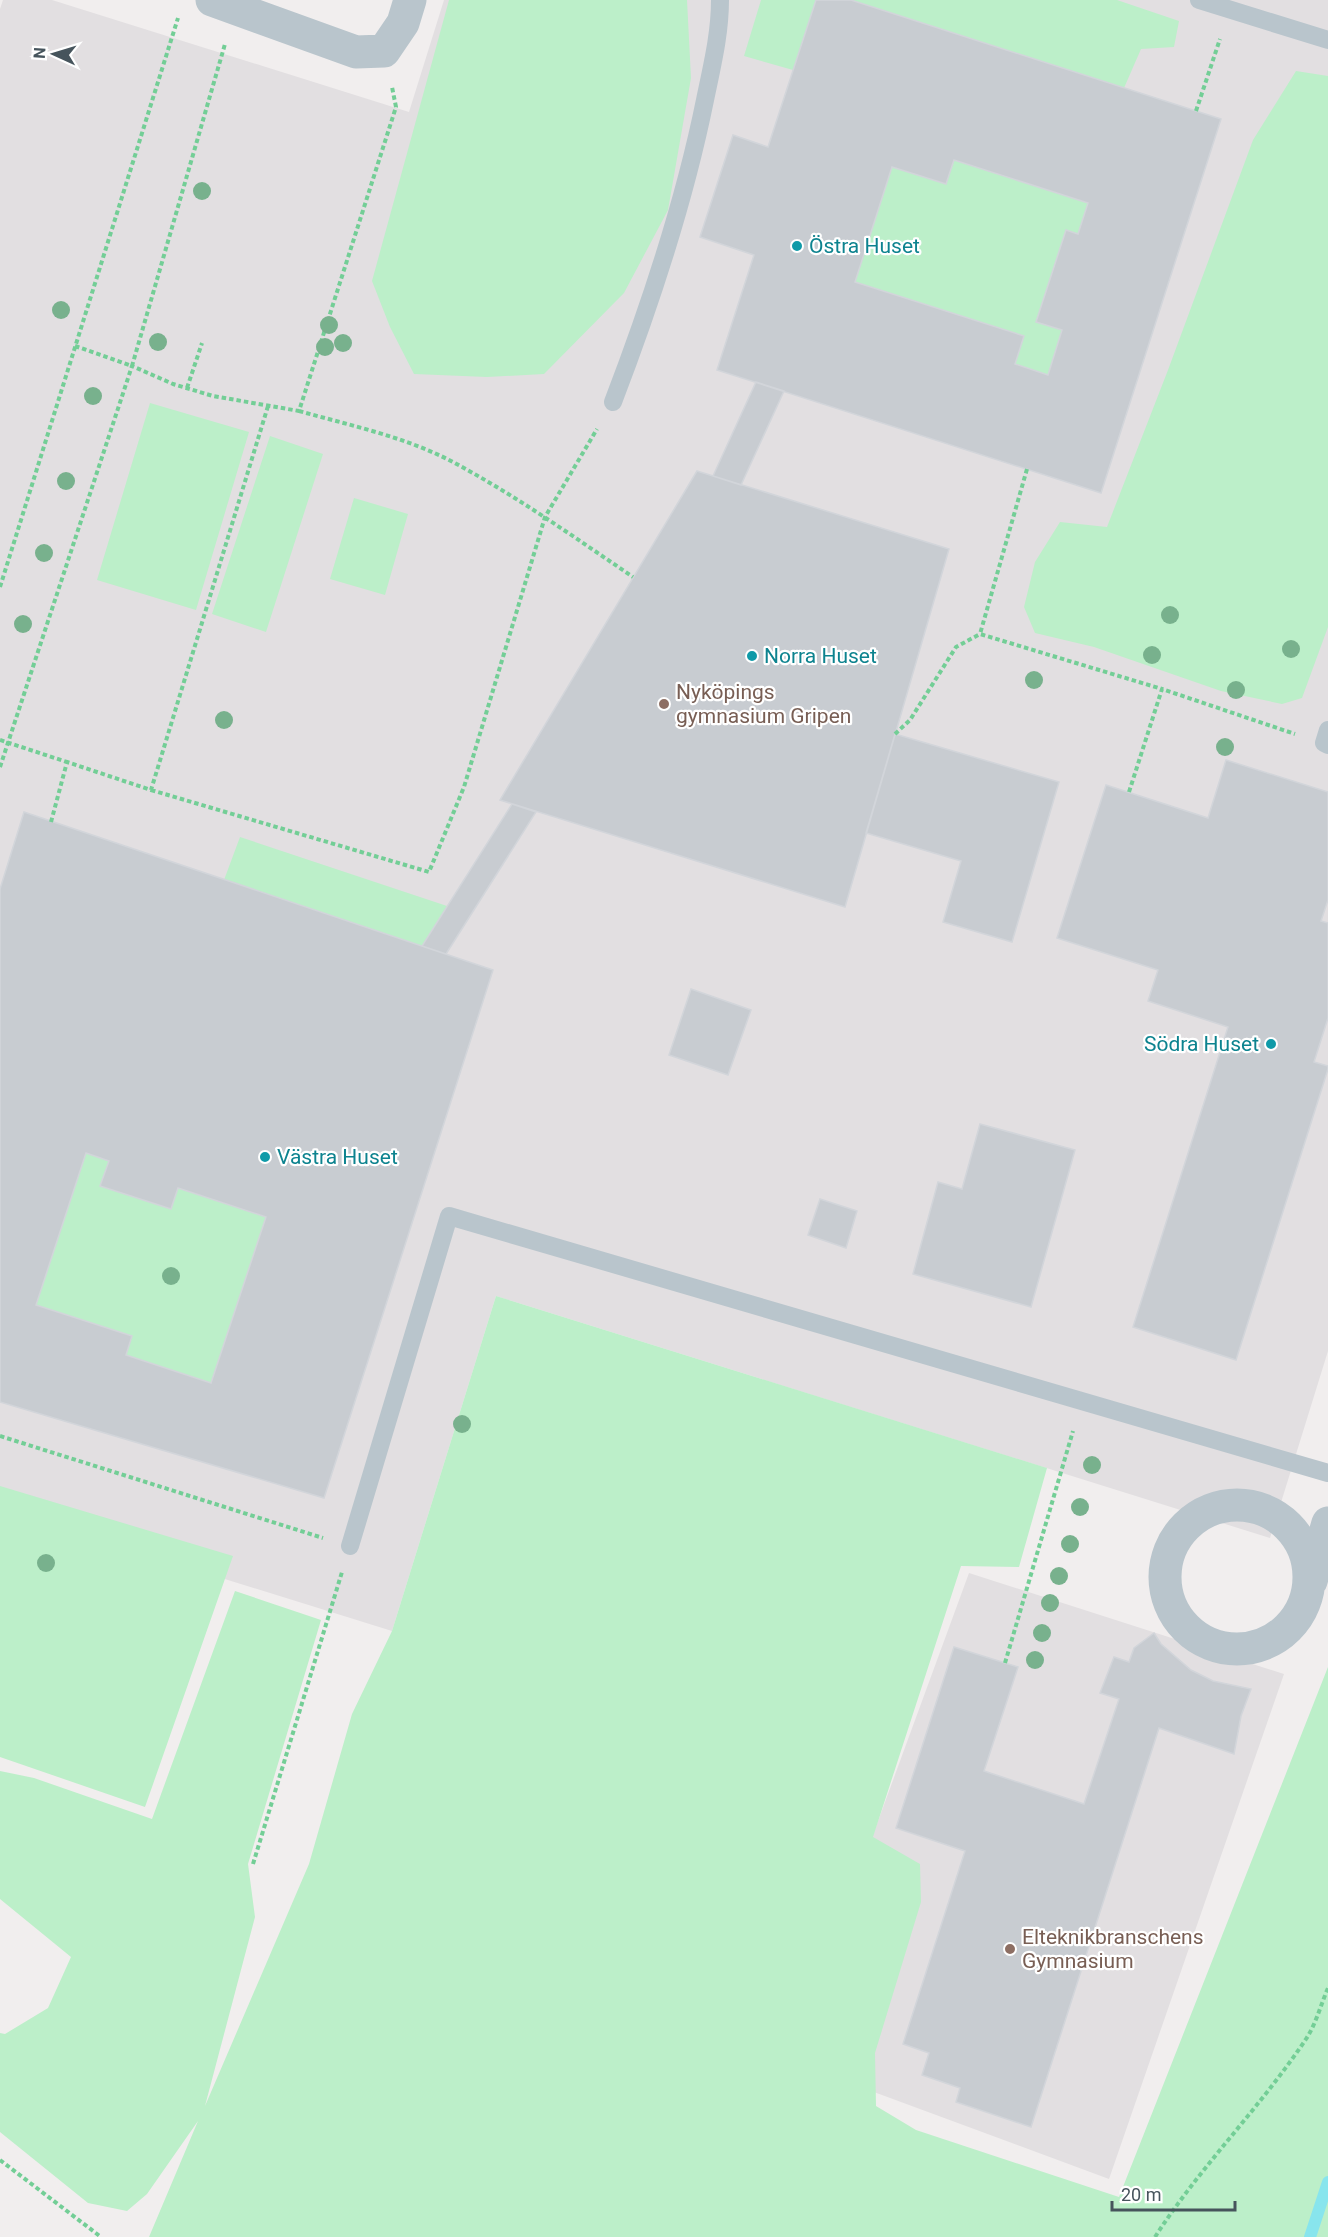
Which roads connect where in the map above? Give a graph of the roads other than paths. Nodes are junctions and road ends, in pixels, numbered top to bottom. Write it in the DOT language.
graph roads {
  1 [pos="410,0"];
  2 [pos="720,0"];
  3 [pos="1199,0"];
  4 [pos="224,4"];
  5 [pos="1328,40"];
  6 [pos="613,402"];
  7 [pos="1328,1473"];
  8 [pos="1328,1523"];
  9 [pos="350,1546"];
  10 [pos="1307,1595"];
  1 -- 4 [label="street"];
  2 -- 6 [label="lane"];
  3 -- 5 [label="lane"];
  7 -- 9 [label="lane"];
  8 -- 10 [label="street"];
  10 -- 10 [label="street"];
}
